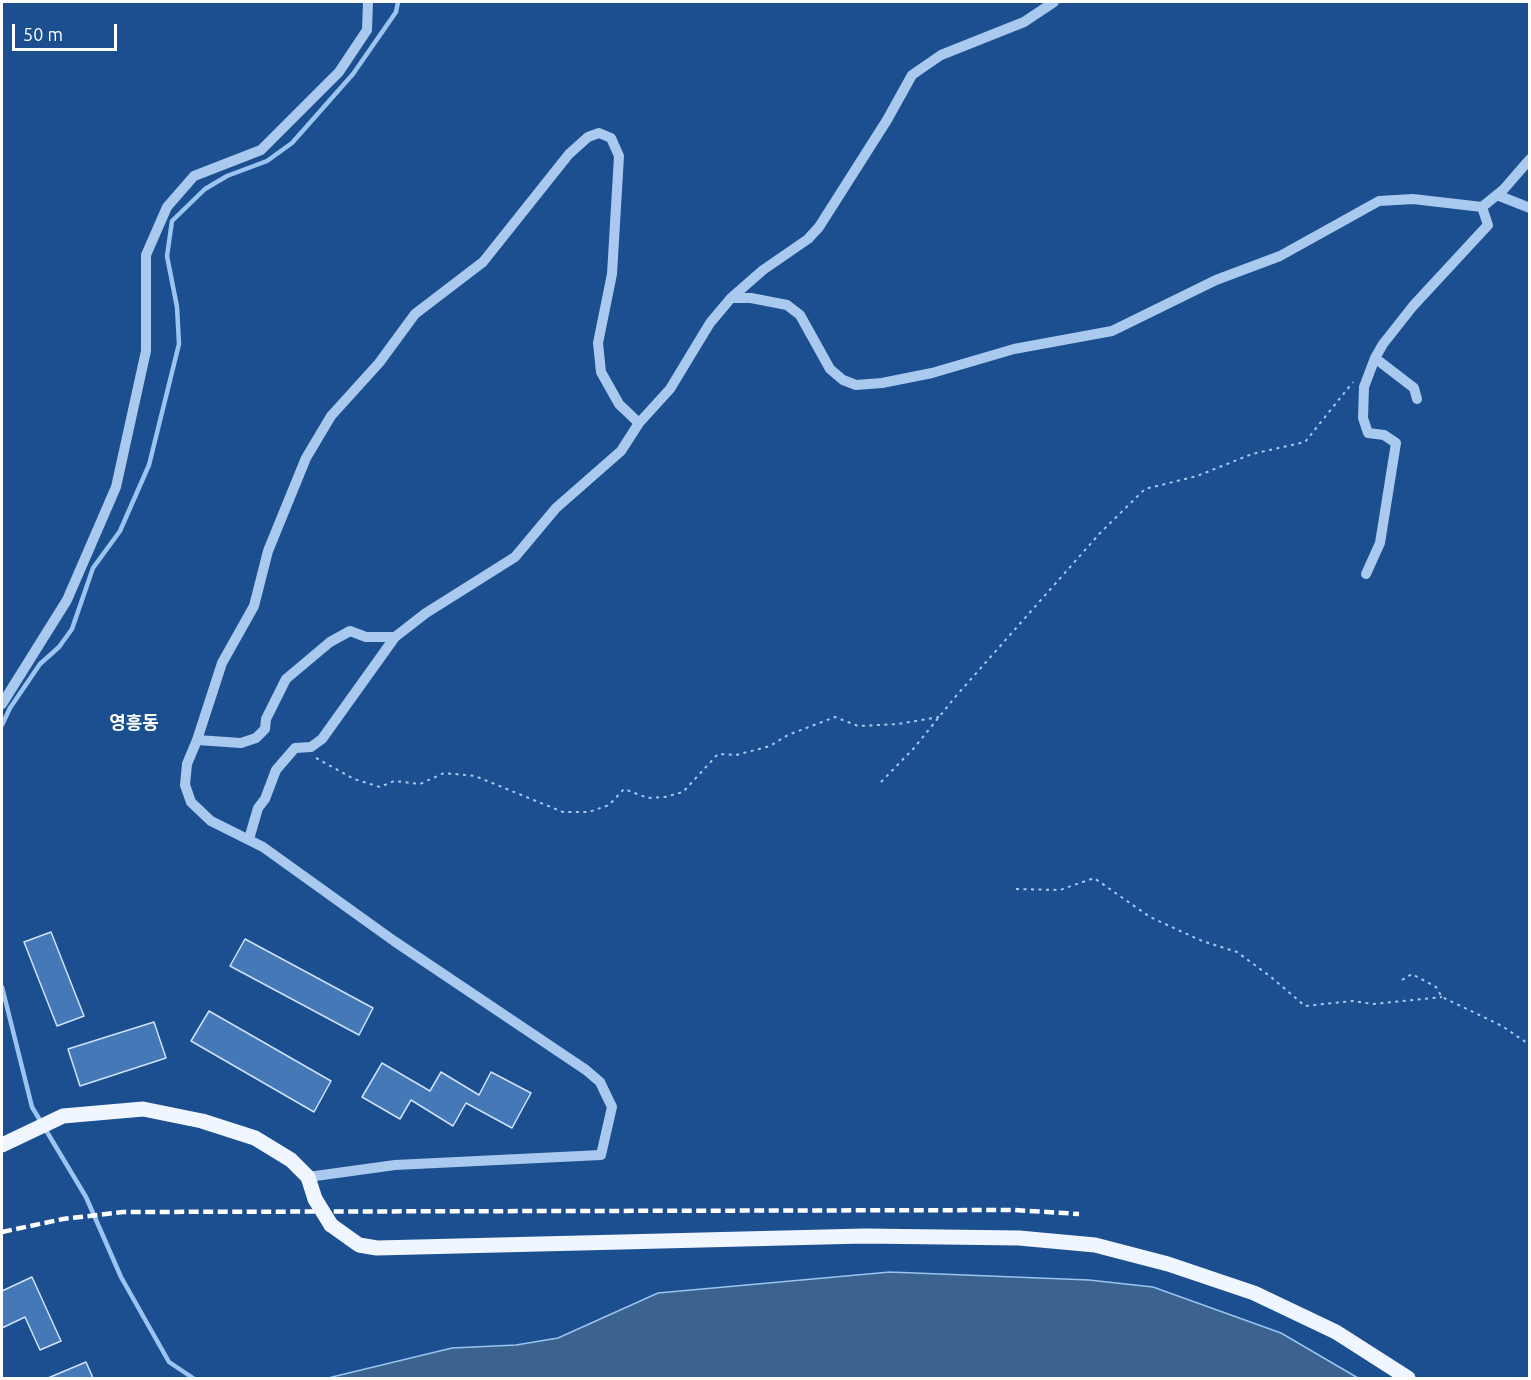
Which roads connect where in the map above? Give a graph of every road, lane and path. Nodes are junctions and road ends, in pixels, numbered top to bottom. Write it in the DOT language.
graph roads {
  1 [pos="368,2"];
  2 [pos="1054,2"];
  3 [pos="1530,159"];
  4 [pos="1497,195"];
  5 [pos="1482,207"];
  6 [pos="1530,208"];
  7 [pos="731,298"];
  8 [pos="1375,358"];
  9 [pos="1356,377"];
  10 [pos="1417,399"];
  11 [pos="639,423"];
  12 [pos="1366,573"];
  13 [pos="395,637"];
  14 [pos="2,704"];
  15 [pos="939,717"];
  16 [pos="198,740"];
  17 [pos="295,748"];
  18 [pos="881,782"];
  19 [pos="249,839"];
  20 [pos="1016,889"];
  21 [pos="1402,980"];
  22 [pos="1442,997"];
  23 [pos="1530,1045"];
  24 [pos="2,1145"];
  25 [pos="308,1177"];
  26 [pos="1408,1378"];
  1 -- 14 [label="street"];
  2 -- 7 [label="street"];
  3 -- 4 [label="street"];
  4 -- 5 [label="street"];
  4 -- 6 [label="street"];
  5 -- 7 [label="street"];
  5 -- 8 [label="street"];
  7 -- 11 [label="street"];
  8 -- 10 [label="street"];
  8 -- 12 [label="street"];
  9 -- 15 [label="path"];
  11 -- 13 [label="street"];
  11 -- 16 [label="street"];
  13 -- 16 [label="street"];
  13 -- 17 [label="street"];
  15 -- 17 [label="path"];
  15 -- 18 [label="path"];
  16 -- 19 [label="street"];
  17 -- 19 [label="street"];
  19 -- 25 [label="street"];
  20 -- 22 [label="path"];
  21 -- 22 [label="path"];
  22 -- 23 [label="path"];
  24 -- 25 [label="main road"];
  25 -- 26 [label="main road, bridge"];
}
